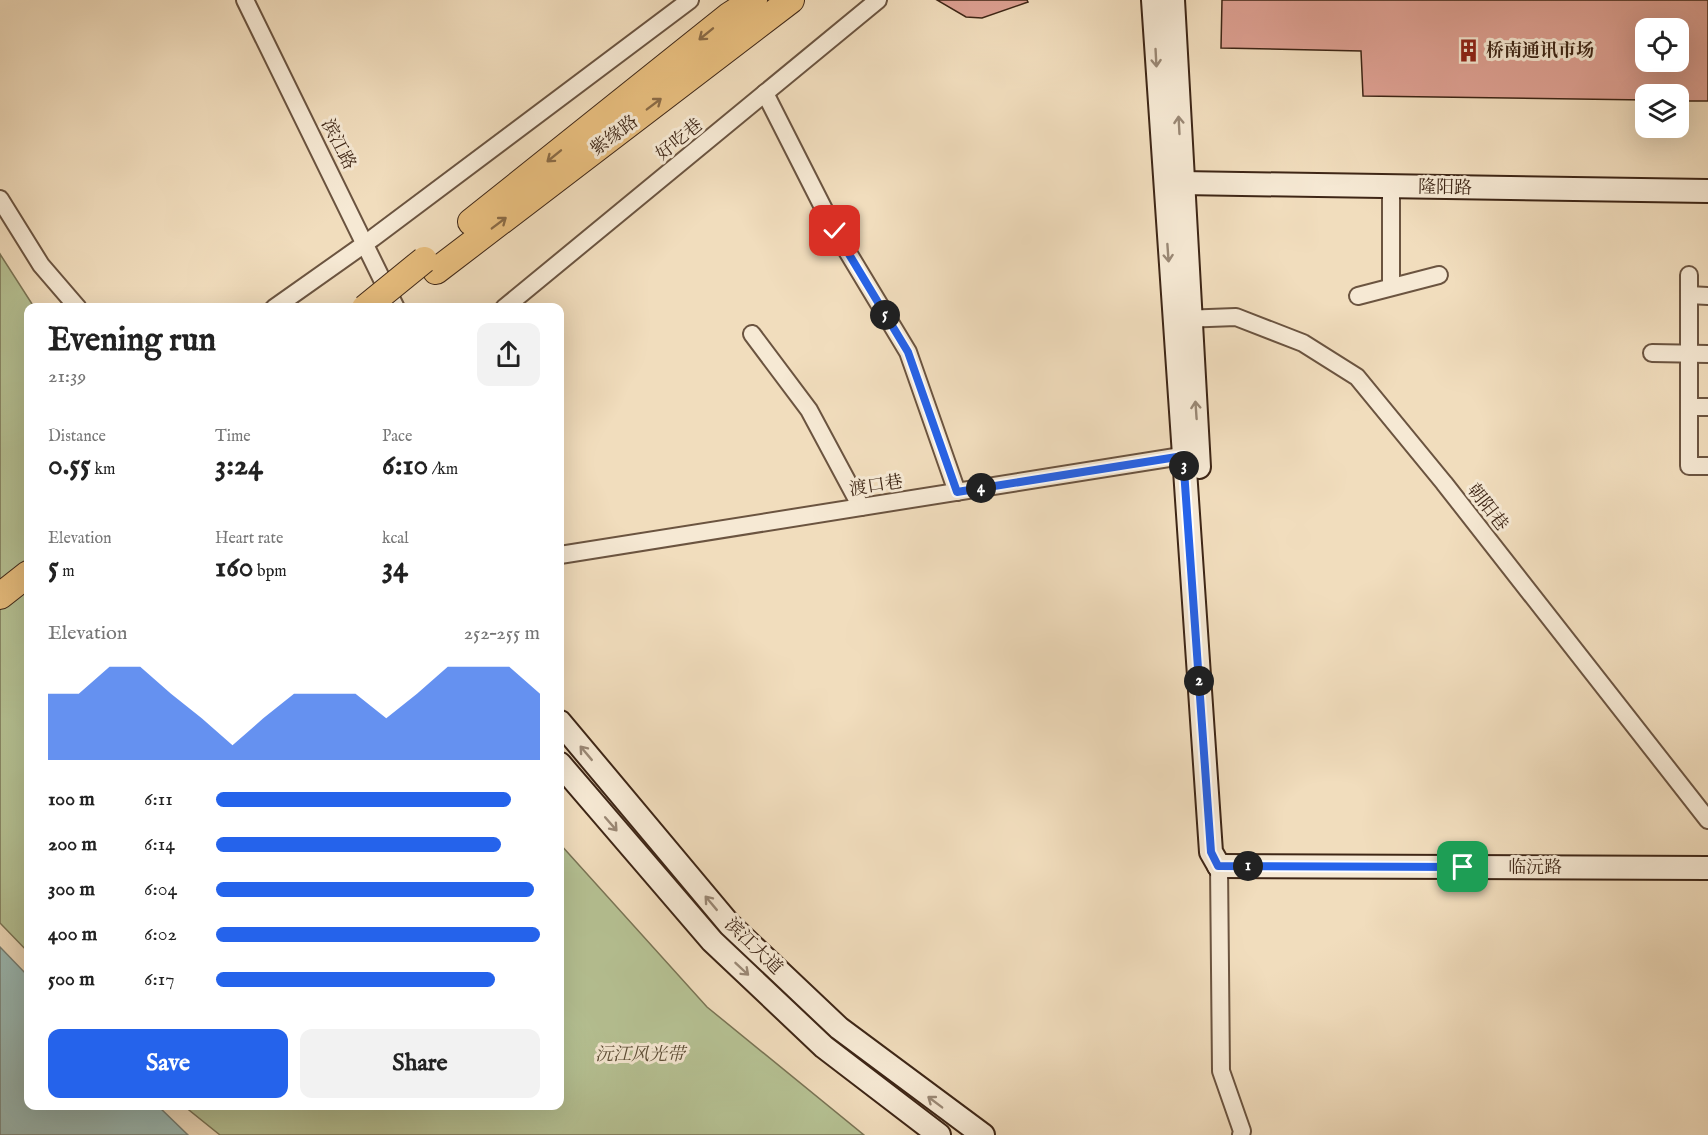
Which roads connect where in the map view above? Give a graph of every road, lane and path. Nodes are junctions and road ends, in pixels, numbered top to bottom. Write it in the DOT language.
graph roads {
  1 [pos="245,0"];
  2 [pos="690,0"];
  3 [pos="754,0"];
  4 [pos="791,0"];
  5 [pos="878,0"];
  6 [pos="1153,0"];
  7 [pos="1173,0"];
  8 [pos="765,93"];
  9 [pos="1181,183"];
  10 [pos="1391,186"];
  11 [pos="1708,191"];
  12 [pos="0,199"];
  13 [pos="367,242"];
  14 [pos="430,266"];
  15 [pos="1439,275"];
  16 [pos="1689,275"];
  17 [pos="1391,285"];
  18 [pos="1358,296"];
  19 [pos="1689,296"];
  20 [pos="1708,296"];
  21 [pos="74,303"];
  22 [pos="281,303"];
  23 [pos="373,303"];
  24 [pos="394,303"];
  25 [pos="395,303"];
  26 [pos="510,303"];
  27 [pos="1181,319"];
  28 [pos="752,334"];
  29 [pos="1652,353"];
  30 [pos="1689,354"];
  31 [pos="1708,354"];
  32 [pos="1689,407"];
  33 [pos="1708,407"];
  34 [pos="1191,455"];
  35 [pos="1708,466"];
  36 [pos="957,492"];
  37 [pos="861,507"];
  38 [pos="564,554"];
  39 [pos="24,577"];
  40 [pos="0,596"];
  41 [pos="24,596"];
  42 [pos="0,615"];
  43 [pos="564,727"];
  44 [pos="564,769"];
  45 [pos="1708,820"];
  46 [pos="1218,866"];
  47 [pos="1708,868"];
  48 [pos="939,1135"];
  49 [pos="983,1135"];
  50 [pos="1240,1135"];
  1 -- 13 [label="street, 滨江路"];
  2 -- 13 [label="street"];
  3 -- 14 [label="main road, 紫缘路, one-way"];
  14 -- 4 [label="main road, 紫缘路, one-way"];
  5 -- 8 [label="street, 好吃巷"];
  6 -- 27 [label="street, one-way"];
  9 -- 7 [label="street, one-way"];
  8 -- 26 [label="street, 好吃巷"];
  8 -- 36 [label="street"];
  9 -- 10 [label="street, 隆阳路"];
  9 -- 27 [label="street"];
  10 -- 11 [label="street, 隆阳路"];
  10 -- 17 [label="street"];
  12 -- 21 [label="street"];
  13 -- 22 [label="street"];
  13 -- 24 [label="street, 滨江路"];
  14 -- 23 [label="main road, bridge"];
  14 -- 25 [label="main road"];
  15 -- 17 [label="street"];
  16 -- 19 [label="street"];
  17 -- 18 [label="street"];
  19 -- 20 [label="street"];
  19 -- 30 [label="street"];
  27 -- 34 [label="street"];
  27 -- 45 [label="street, 朝阳巷"];
  28 -- 37 [label="street"];
  29 -- 30 [label="street"];
  30 -- 31 [label="street"];
  30 -- 32 [label="street"];
  32 -- 33 [label="street"];
  32 -- 35 [label="street"];
  34 -- 36 [label="street, 渡口巷"];
  34 -- 46 [label="street"];
  36 -- 37 [label="street, 渡口巷"];
  37 -- 38 [label="street, 渡口巷"];
  39 -- 40 [label="main road"];
  41 -- 42 [label="main road"];
  49 -- 43 [label="street, 滨江大道, one-way"];
  44 -- 48 [label="street, 滨江大道, one-way"];
  46 -- 47 [label="street, 临沅路"];
  46 -- 50 [label="street"];
}
